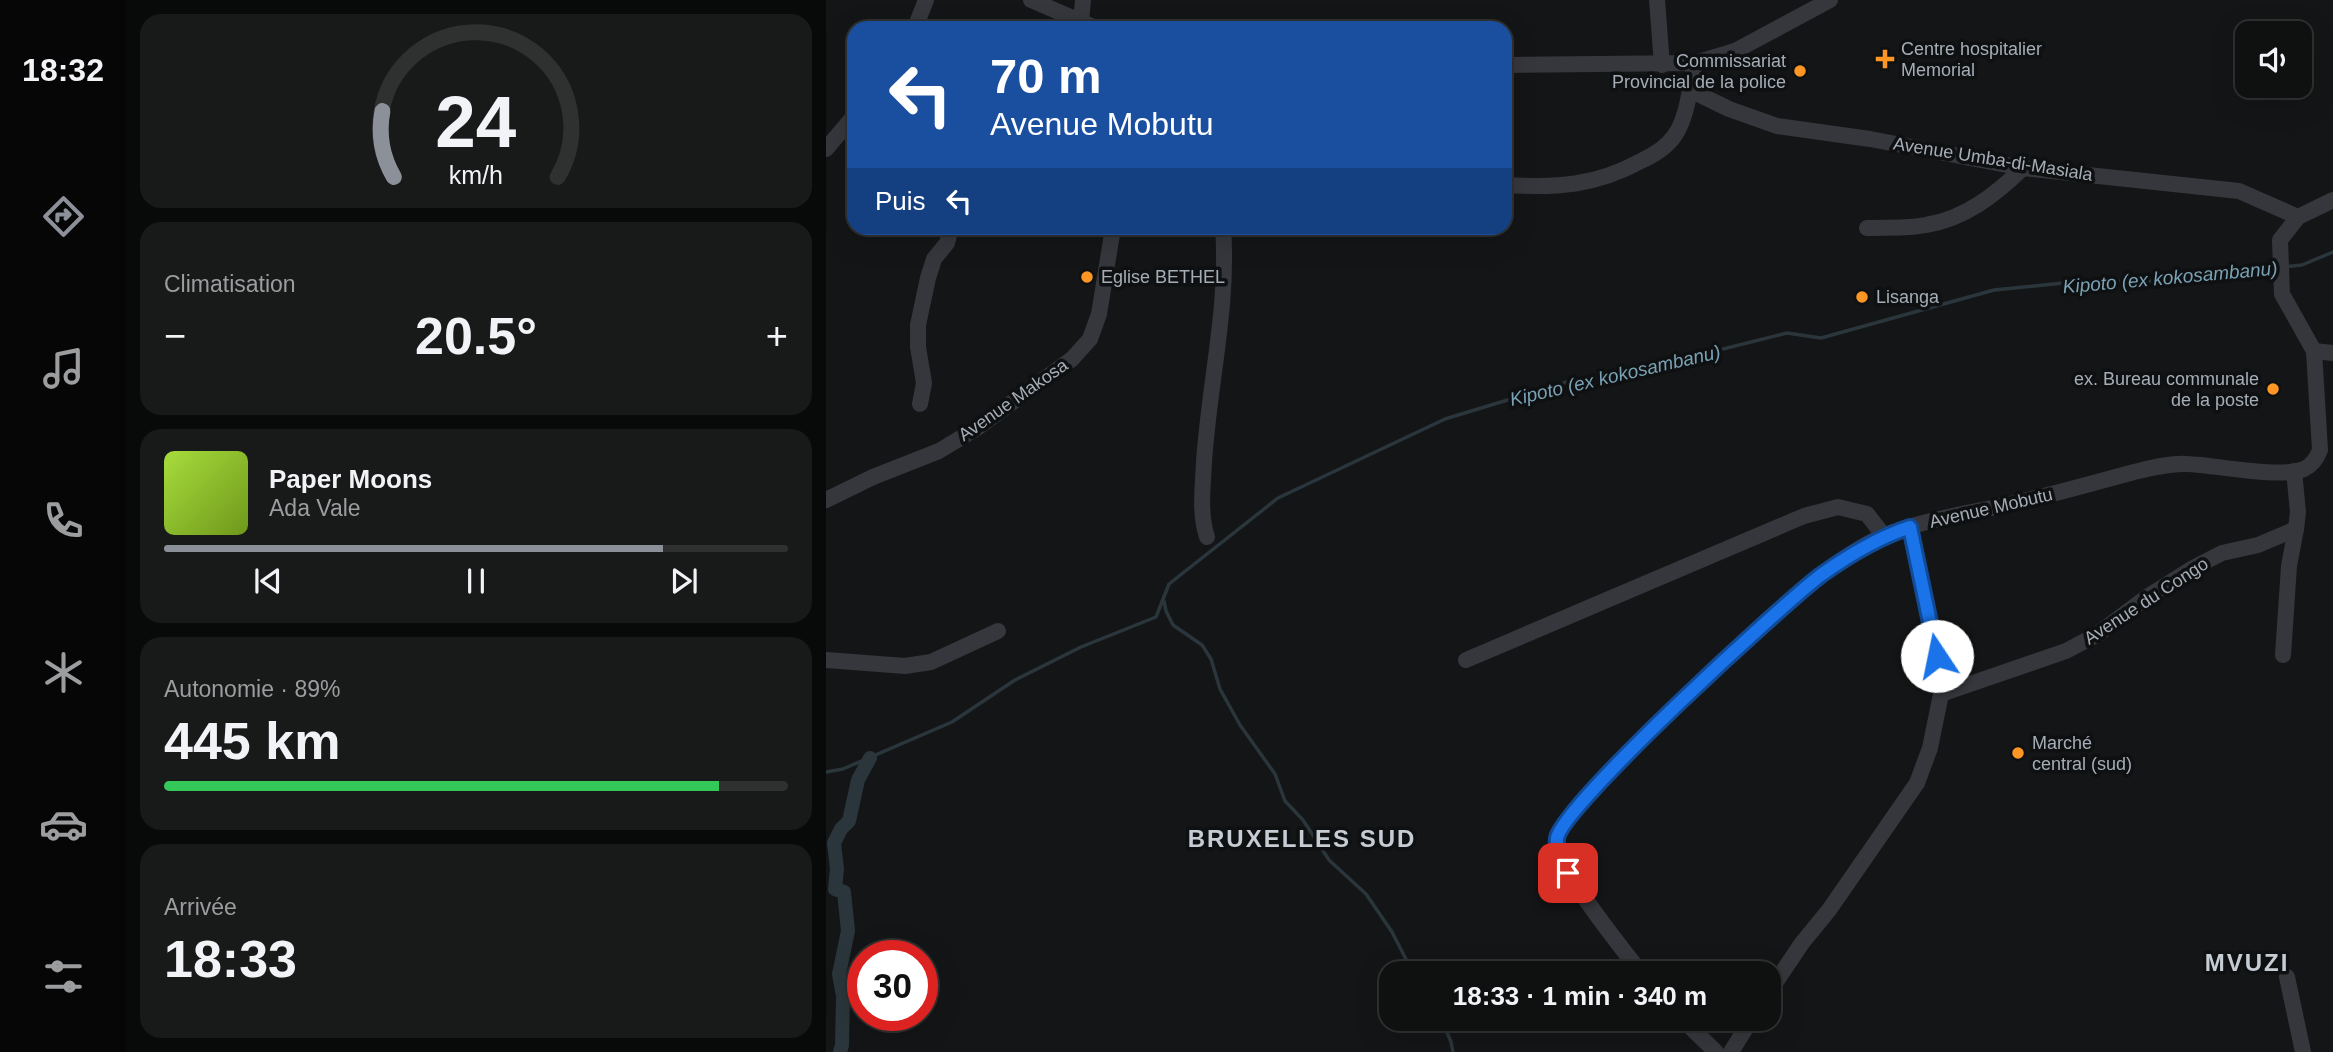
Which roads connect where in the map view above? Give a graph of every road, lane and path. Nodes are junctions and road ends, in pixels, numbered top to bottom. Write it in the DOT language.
graph roads {
  1 [pos="926,0"];
  2 [pos="1031,0"];
  3 [pos="1083,0"];
  4 [pos="1657,0"];
  5 [pos="1830,0"];
  6 [pos="918,21"];
  7 [pos="1080,21"];
  8 [pos="1088,21"];
  9 [pos="1695,63"];
  10 [pos="1512,65"];
  11 [pos="1662,65"];
  12 [pos="1689,90"];
  13 [pos="847,124"];
  14 [pos="826,149"];
  15 [pos="2023,168"];
  16 [pos="1512,185"];
  17 [pos="2333,200"];
  18 [pos="2298,217"];
  19 [pos="1867,228"];
  20 [pos="949,235"];
  21 [pos="1112,235"];
  22 [pos="1223,235"];
  23 [pos="2314,351"];
  24 [pos="2333,353"];
  25 [pos="920,404"];
  26 [pos="2294,471"];
  27 [pos="826,500"];
  28 [pos="1910,527"];
  29 [pos="2296,530"];
  30 [pos="1884,536"];
  31 [pos="1208,537"];
  32 [pos="998,631"];
  33 [pos="2283,655"];
  34 [pos="826,660"];
  35 [pos="1466,660"];
  36 [pos="1941,694"];
  37 [pos="1632,961"];
  38 [pos="1781,974"];
  39 [pos="2287,977"];
  40 [pos="1694,1031"];
  41 [pos="1744,1031"];
  42 [pos="1716,1052"];
  43 [pos="1731,1052"];
  44 [pos="2303,1052"];
  1 -- 6 [label="street"];
  2 -- 7 [label="street"];
  3 -- 8 [label="street"];
  4 -- 11 [label="street"];
  5 -- 9 [label="street"];
  9 -- 11 [label="street"];
  9 -- 12 [label="street"];
  10 -- 11 [label="street"];
  12 -- 15 [label="street, Avenue Umba-di-Masiala"];
  12 -- 16 [label="street"];
  13 -- 14 [label="street"];
  15 -- 18 [label="street, Avenue Umba-di-Masiala"];
  15 -- 19 [label="street"];
  17 -- 18 [label="street"];
  18 -- 23 [label="street"];
  20 -- 25 [label="street"];
  21 -- 27 [label="street, Avenue Makosa"];
  22 -- 31 [label="street"];
  23 -- 24 [label="street"];
  23 -- 26 [label="street"];
  26 -- 28 [label="street, Avenue Mobutu"];
  26 -- 29 [label="street"];
  28 -- 30 [label="street, Avenue Mobutu"];
  28 -- 36 [label="street"];
  29 -- 33 [label="street"];
  29 -- 36 [label="street, Avenue du Congo"];
  30 -- 35 [label="street"];
  30 -- 37 [label="street, Avenue Mobutu"];
  32 -- 34 [label="street"];
  36 -- 38 [label="street"];
  39 -- 44 [label="street"];
  40 -- 42 [label="street"];
  41 -- 43 [label="street"];
}
